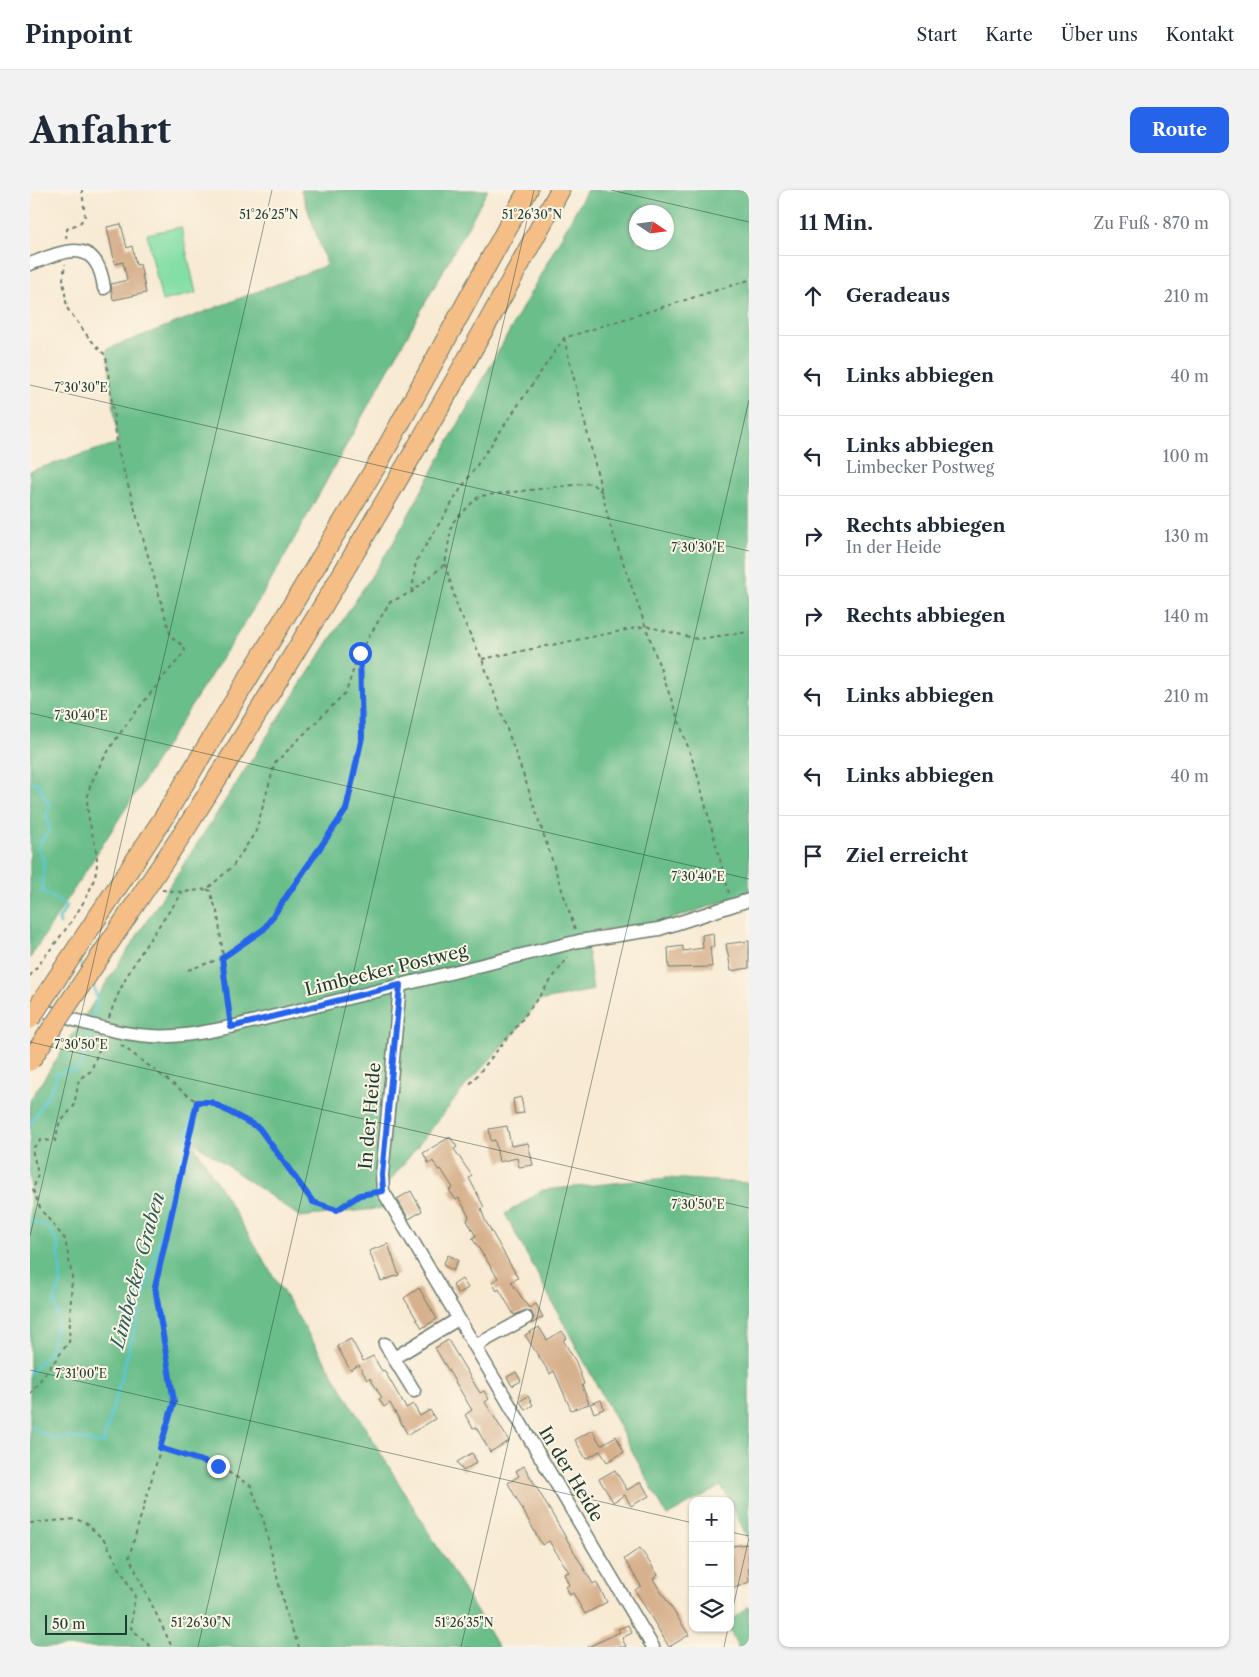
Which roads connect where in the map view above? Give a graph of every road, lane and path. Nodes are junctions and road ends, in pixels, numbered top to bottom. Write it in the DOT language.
graph roads {
  1 [pos="82,190"];
  2 [pos="528,190"];
  3 [pos="560,190"];
  4 [pos="66,250"];
  5 [pos="30,264"];
  6 [pos="749,280"];
  7 [pos="104,288"];
  8 [pos="564,338"];
  9 [pos="602,492"];
  10 [pos="445,564"];
  11 [pos="412,592"];
  12 [pos="646,626"];
  13 [pos="749,632"];
  14 [pos="360,653"];
  15 [pos="482,658"];
  16 [pos="157,889"];
  17 [pos="207,889"];
  18 [pos="183,892"];
  19 [pos="749,900"];
  20 [pos="732,904"];
  21 [pos="580,941"];
  22 [pos="222,958"];
  23 [pos="188,970"];
  24 [pos="30,976"];
  25 [pos="400,985"];
  26 [pos="30,1006"];
  27 [pos="30,1019"];
  28 [pos="231,1027"];
  29 [pos="106,1030"];
  30 [pos="30,1060"];
  31 [pos="470,1084"];
  32 [pos="197,1102"];
  33 [pos="383,1191"];
  34 [pos="526,1318"];
  35 [pos="458,1319"];
  36 [pos="385,1344"];
  37 [pos="475,1346"];
  38 [pos="394,1358"];
  39 [pos="414,1391"];
  40 [pos="30,1394"];
  41 [pos="160,1448"];
  42 [pos="30,1523"];
  43 [pos="151,1647"];
  44 [pos="172,1647"];
  45 [pos="299,1647"];
  46 [pos="653,1647"];
  1 -- 4 [label="path"];
  2 -- 27 [label="highway, bridge"];
  3 -- 30 [label="highway, bridge"];
  4 -- 5 [label="street"];
  4 -- 7 [label="street"];
  4 -- 24 [label="path"];
  6 -- 8 [label="path"];
  8 -- 9 [label="path"];
  8 -- 11 [label="path"];
  9 -- 10 [label="path"];
  9 -- 12 [label="path"];
  10 -- 11 [label="path"];
  10 -- 15 [label="path"];
  11 -- 14 [label="path"];
  12 -- 13 [label="path"];
  12 -- 15 [label="path"];
  12 -- 20 [label="path"];
  14 -- 17 [label="path"];
  14 -- 22 [label="path"];
  15 -- 21 [label="path"];
  16 -- 18 [label="path"];
  17 -- 18 [label="path"];
  17 -- 22 [label="path"];
  18 -- 29 [label="path"];
  19 -- 20 [label="street, Limbecker Postweg"];
  20 -- 21 [label="street, Limbecker Postweg"];
  21 -- 25 [label="street, Limbecker Postweg"];
  21 -- 31 [label="path"];
  22 -- 23 [label="path"];
  22 -- 28 [label="path"];
  25 -- 28 [label="street, Limbecker Postweg"];
  25 -- 33 [label="street, In der Heide"];
  26 -- 29 [label="street, Limbecker Postweg"];
  28 -- 29 [label="street, Limbecker Postweg"];
  29 -- 32 [label="path"];
  29 -- 40 [label="path"];
  32 -- 33 [label="path"];
  32 -- 41 [label="path"];
  33 -- 35 [label="street, In der Heide"];
  34 -- 37 [label="street"];
  35 -- 37 [label="street, In der Heide"];
  35 -- 38 [label="street"];
  36 -- 38 [label="street"];
  37 -- 46 [label="street, In der Heide"];
  38 -- 39 [label="street"];
  41 -- 44 [label="path"];
  41 -- 45 [label="path"];
  42 -- 43 [label="path"];
}
